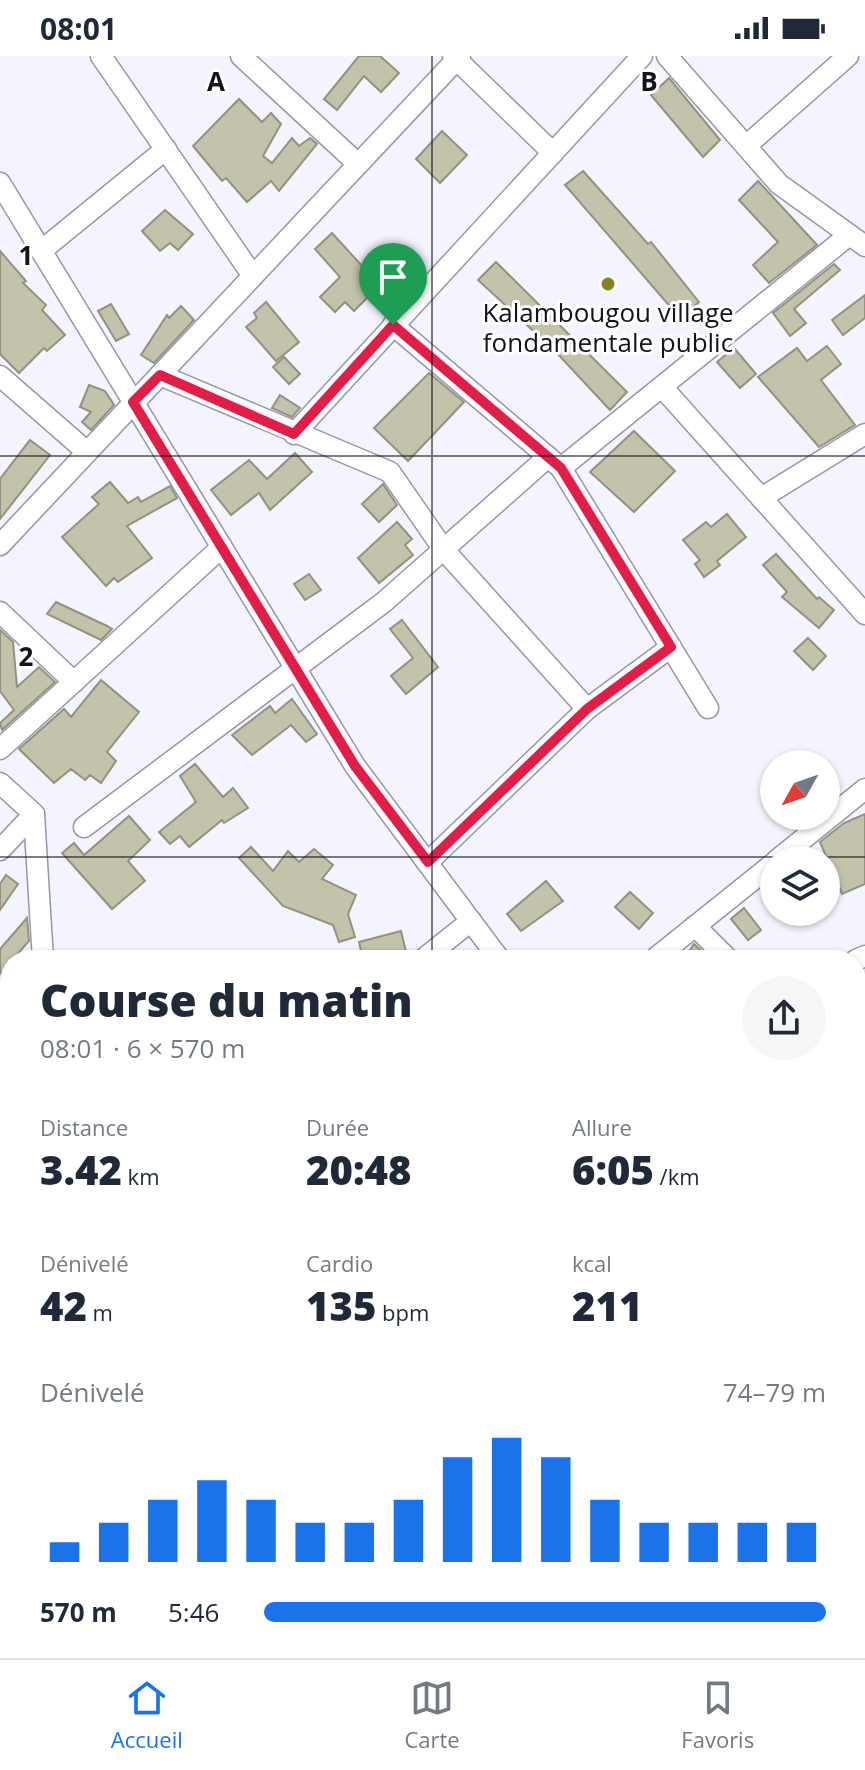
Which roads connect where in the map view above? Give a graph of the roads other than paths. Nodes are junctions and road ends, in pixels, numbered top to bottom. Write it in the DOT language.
graph roads {
  1 [pos="101,56"];
  2 [pos="241,56"];
  3 [pos="642,56"];
  4 [pos="667,56"];
  5 [pos="848,56"];
  6 [pos="457,57"];
  7 [pos="746,146"];
  8 [pos="166,149"];
  9 [pos="553,153"];
  10 [pos="358,164"];
  11 [pos="0,183"];
  12 [pos="857,241"];
  13 [pos="41,251"];
  14 [pos="253,276"];
  15 [pos="393,325"];
  16 [pos="160,375"];
  17 [pos="0,376"];
  18 [pos="662,387"];
  19 [pos="133,402"];
  20 [pos="294,434"];
  21 [pos="865,434"];
  22 [pos="87,452"];
  23 [pos="554,463"];
  24 [pos="761,498"];
  25 [pos="0,545"];
  26 [pos="222,547"];
  27 [pos="444,550"];
  28 [pos="0,612"];
  29 [pos="865,614"];
  30 [pos="671,647"];
  31 [pos="296,670"];
  32 [pos="74,682"];
  33 [pos="708,708"];
  34 [pos="587,709"];
  35 [pos="0,749"];
  36 [pos="0,783"];
  37 [pos="865,789"];
  38 [pos="34,814"];
  39 [pos="84,827"];
  40 [pos="795,846"];
  41 [pos="0,850"];
  42 [pos="428,862"];
  43 [pos="760,874"];
  44 [pos="471,921"];
  45 [pos="695,926"];
  46 [pos="42,950"];
  47 [pos="435,950"];
  48 [pos="493,950"];
  49 [pos="665,950"];
  50 [pos="719,950"];
  1 -- 8 [label="street"];
  2 -- 10 [label="street"];
  3 -- 9 [label="street"];
  4 -- 7 [label="street"];
  5 -- 7 [label="street"];
  6 -- 9 [label="street"];
  6 -- 10 [label="street"];
  7 -- 12 [label="street"];
  8 -- 13 [label="street"];
  8 -- 14 [label="street"];
  9 -- 15 [label="street"];
  10 -- 14 [label="street"];
  11 -- 13 [label="street"];
  12 -- 18 [label="street"];
  13 -- 19 [label="street"];
  14 -- 16 [label="street"];
  15 -- 20 [label="street"];
  15 -- 23 [label="street"];
  16 -- 19 [label="street"];
  16 -- 20 [label="street"];
  17 -- 22 [label="street"];
  18 -- 23 [label="street"];
  18 -- 24 [label="street"];
  19 -- 22 [label="street"];
  19 -- 26 [label="street"];
  20 -- 27 [label="street"];
  21 -- 24 [label="street"];
  22 -- 25 [label="street"];
  23 -- 27 [label="street"];
  23 -- 30 [label="street"];
  24 -- 29 [label="street"];
  26 -- 31 [label="street"];
  26 -- 32 [label="street"];
  27 -- 31 [label="street"];
  27 -- 34 [label="street"];
  28 -- 32 [label="street"];
  30 -- 33 [label="street"];
  30 -- 34 [label="street"];
  31 -- 39 [label="street"];
  31 -- 42 [label="street"];
  32 -- 35 [label="street"];
  34 -- 42 [label="street"];
  36 -- 38 [label="street"];
  37 -- 40 [label="street"];
  38 -- 41 [label="street"];
  38 -- 46 [label="street"];
  42 -- 44 [label="street"];
  43 -- 45 [label="street"];
  44 -- 47 [label="street"];
  44 -- 48 [label="street"];
  45 -- 49 [label="street"];
  45 -- 50 [label="street"];
}
